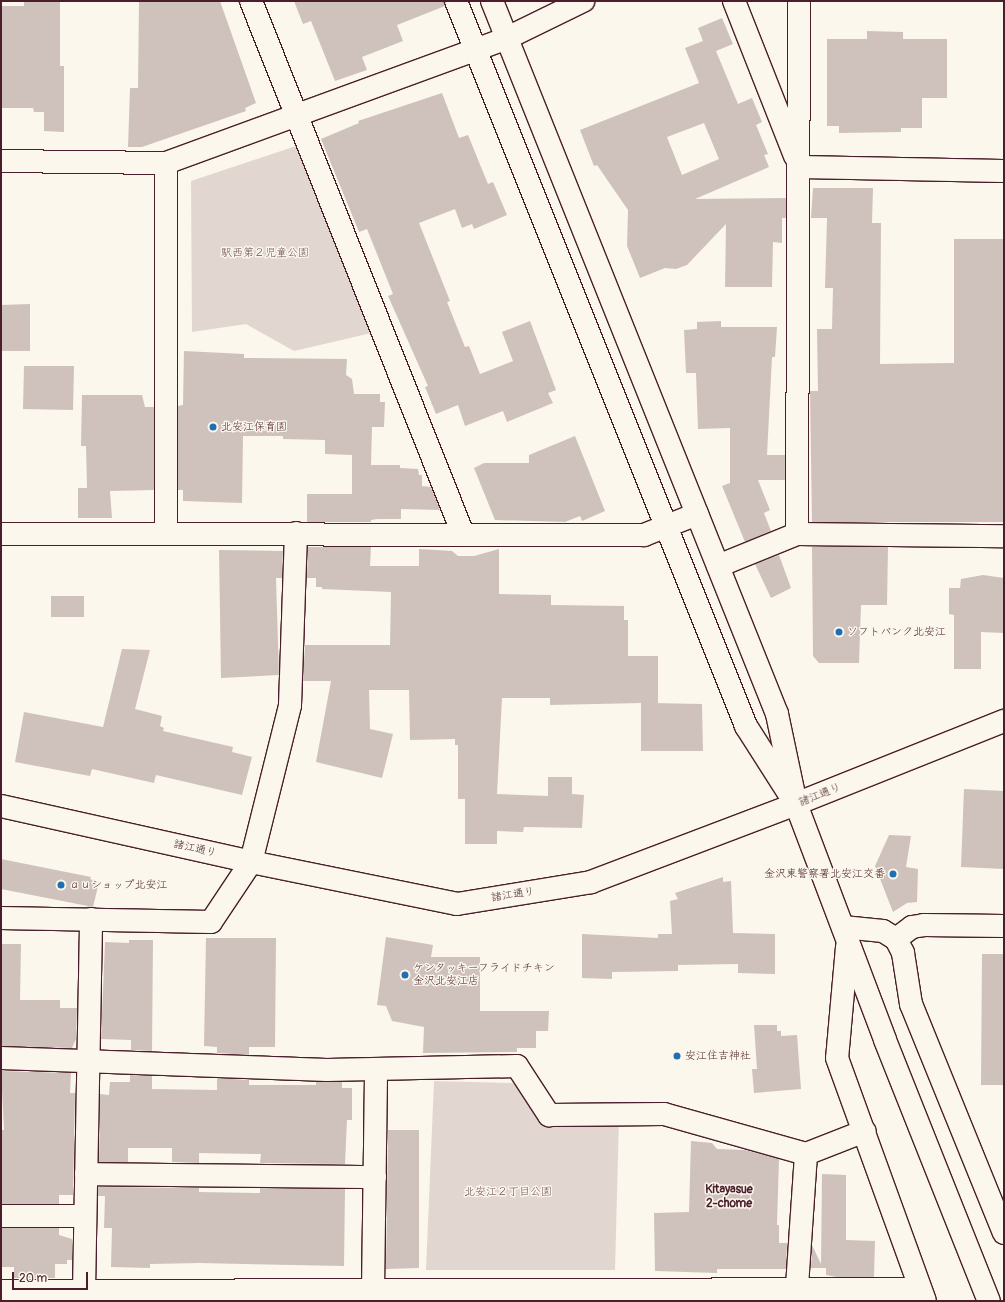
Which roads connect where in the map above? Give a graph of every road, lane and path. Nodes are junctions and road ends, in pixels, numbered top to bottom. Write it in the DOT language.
graph roads {
  1 [pos="251,1"];
  2 [pos="456,1"];
  3 [pos="492,1"];
  4 [pos="583,1"];
  5 [pos="734,1"];
  6 [pos="799,1"];
  7 [pos="507,38"];
  8 [pos="475,49"];
  9 [pos="297,115"];
  10 [pos="1,162"];
  11 [pos="166,163"];
  12 [pos="799,167"];
  13 [pos="1004,171"];
  14 [pos="697,514"];
  15 [pos="666,526"];
  16 [pos="296,533"];
  17 [pos="1,534"];
  18 [pos="166,534"];
  19 [pos="463,534"];
  20 [pos="797,534"];
  21 [pos="1004,536"];
  22 [pos="718,566"];
  23 [pos="1004,722"];
  24 [pos="796,804"];
  25 [pos="1,806"];
  26 [pos="251,862"];
  27 [pos="1,918"];
  28 [pos="91,919"];
  29 [pos="1004,926"];
  30 [pos="845,934"];
  31 [pos="896,939"];
  32 [pos="1,1058"];
  33 [pos="88,1061"];
  34 [pos="376,1069"];
  35 [pos="865,1131"];
  36 [pos="806,1154"];
  37 [pos="86,1174"];
  38 [pos="375,1177"];
  39 [pos="1,1216"];
  40 [pos="85,1216"];
  41 [pos="1004,1233"];
  42 [pos="84,1290"];
  43 [pos="373,1290"];
  44 [pos="1,1291"];
  45 [pos="796,1295"];
  46 [pos="923,1295"];
  47 [pos="988,1301"];
  1 -- 9 [label="street"];
  2 -- 8 [label="street"];
  3 -- 7 [label="street"];
  4 -- 7 [label="street"];
  5 -- 12 [label="street"];
  6 -- 12 [label="street"];
  7 -- 8 [label="street"];
  7 -- 14 [label="street"];
  8 -- 9 [label="street"];
  8 -- 15 [label="street"];
  9 -- 11 [label="street"];
  9 -- 19 [label="street"];
  10 -- 11 [label="street"];
  11 -- 18 [label="street"];
  12 -- 13 [label="street"];
  12 -- 20 [label="street"];
  14 -- 15 [label="street"];
  14 -- 22 [label="street"];
  15 -- 19 [label="street"];
  15 -- 24 [label="street"];
  16 -- 18 [label="street"];
  16 -- 19 [label="street"];
  16 -- 26 [label="street"];
  17 -- 18 [label="street"];
  20 -- 21 [label="street"];
  20 -- 22 [label="street"];
  22 -- 24 [label="street"];
  23 -- 24 [label="street, 諸江通り"];
  24 -- 26 [label="street, 諸江通り"];
  24 -- 30 [label="street"];
  25 -- 26 [label="street, 諸江通り"];
  26 -- 28 [label="street"];
  27 -- 28 [label="street"];
  28 -- 33 [label="street"];
  29 -- 31 [label="street"];
  30 -- 31 [label="street"];
  30 -- 35 [label="street"];
  30 -- 47 [label="street"];
  31 -- 41 [label="street"];
  32 -- 33 [label="street"];
  33 -- 34 [label="street"];
  33 -- 37 [label="street"];
  34 -- 36 [label="street"];
  34 -- 38 [label="street"];
  35 -- 36 [label="street"];
  35 -- 46 [label="street"];
  36 -- 45 [label="street"];
  37 -- 38 [label="street"];
  37 -- 40 [label="street"];
  38 -- 43 [label="street"];
  39 -- 40 [label="street"];
  40 -- 42 [label="street"];
  42 -- 43 [label="street"];
  42 -- 44 [label="street"];
  43 -- 45 [label="street"];
  45 -- 46 [label="street"];
}
